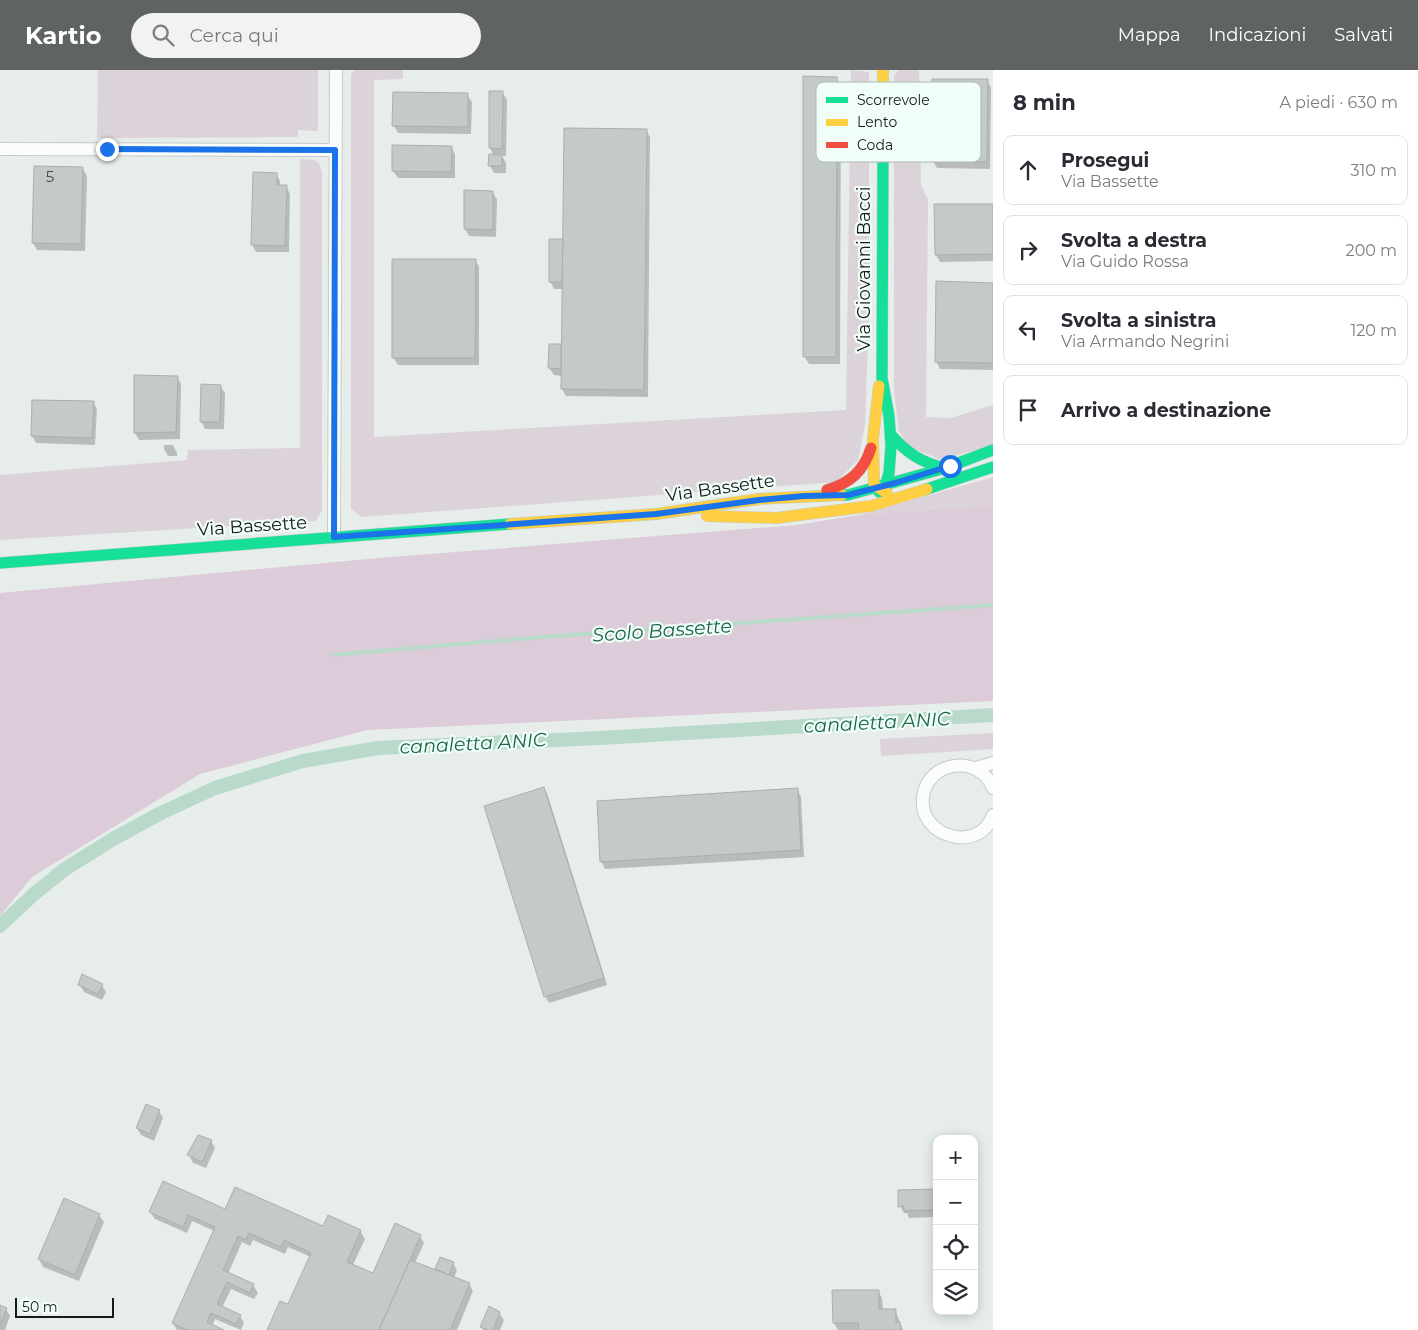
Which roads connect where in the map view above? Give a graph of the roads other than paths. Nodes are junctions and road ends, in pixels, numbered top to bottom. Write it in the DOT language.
graph roads {
  1 [pos="336,70"];
  2 [pos="0,149"];
  3 [pos="335,150"];
  4 [pos="883,162"];
  5 [pos="882,378"];
  6 [pos="891,434"];
  7 [pos="873,438"];
  8 [pos="993,450"];
  9 [pos="993,457"];
  10 [pos="993,467"];
  11 [pos="945,468"];
  12 [pos="879,487"];
  13 [pos="804,496"];
  14 [pos="656,514"];
  15 [pos="729,517"];
  16 [pos="334,537"];
  17 [pos="0,563"];
  18 [pos="993,763"];
  19 [pos="976,768"];
  20 [pos="993,788"];
  21 [pos="993,815"];
  1 -- 3 [label="street"];
  2 -- 3 [label="street"];
  3 -- 16 [label="street"];
  4 -- 5 [label="main road, Via Giovanni Bacci"];
  5 -- 6 [label="main road, Via Giovanni Bacci"];
  5 -- 7 [label="main road, Via Giovanni Bacci"];
  6 -- 11 [label="main road"];
  6 -- 12 [label="main road, Via Giovanni Bacci"];
  7 -- 12 [label="main road, Via Giovanni Bacci"];
  7 -- 13 [label="main road, Via Giovanni Bacci"];
  8 -- 11 [label="main road, Via Bassette"];
  9 -- 12 [label="main road, Via Bassette"];
  10 -- 15 [label="main road, Via Bassette"];
  11 -- 12 [label="main road, Via Bassette"];
  12 -- 13 [label="main road, Via Bassette"];
  12 -- 15 [label="main road, Via Bassette"];
  13 -- 14 [label="main road, Via Bassette"];
  14 -- 15 [label="main road, Via Bassette"];
  14 -- 16 [label="main road, Via Bassette"];
  16 -- 17 [label="main road, Via Bassette"];
  18 -- 19 [label="street"];
  19 -- 20 [label="street"];
  19 -- 21 [label="street"];
}
